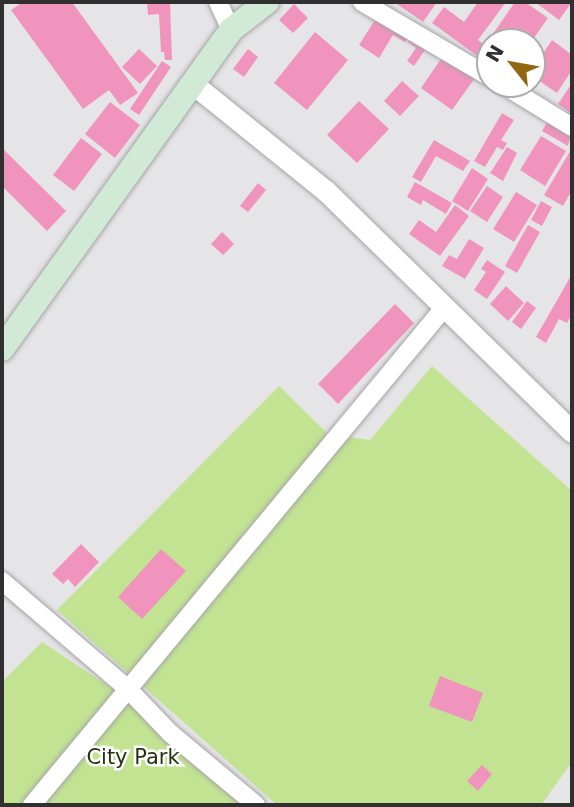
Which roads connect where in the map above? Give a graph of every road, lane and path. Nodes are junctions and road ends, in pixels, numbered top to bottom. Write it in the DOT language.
graph roads {
  1 [pos="218,2"];
  2 [pos="267,2"];
  3 [pos="362,2"];
  4 [pos="231,30"];
  5 [pos="476,69"];
  6 [pos="192,83"];
  7 [pos="525,98"];
  8 [pos="572,127"];
  9 [pos="443,309"];
  10 [pos="5,340"];
  11 [pos="572,432"];
  12 [pos="2,581"];
  13 [pos="128,689"];
  14 [pos="32,805"];
  15 [pos="256,805"];
  1 -- 4 [label="street"];
  2 -- 4 [label="main road"];
  3 -- 5 [label="street"];
  4 -- 6 [label="main road"];
  6 -- 9 [label="street"];
  6 -- 10 [label="main road"];
  7 -- 8 [label="street"];
  9 -- 11 [label="street"];
  9 -- 13 [label="street"];
  12 -- 13 [label="street"];
  13 -- 14 [label="street"];
  13 -- 15 [label="street"];
}
